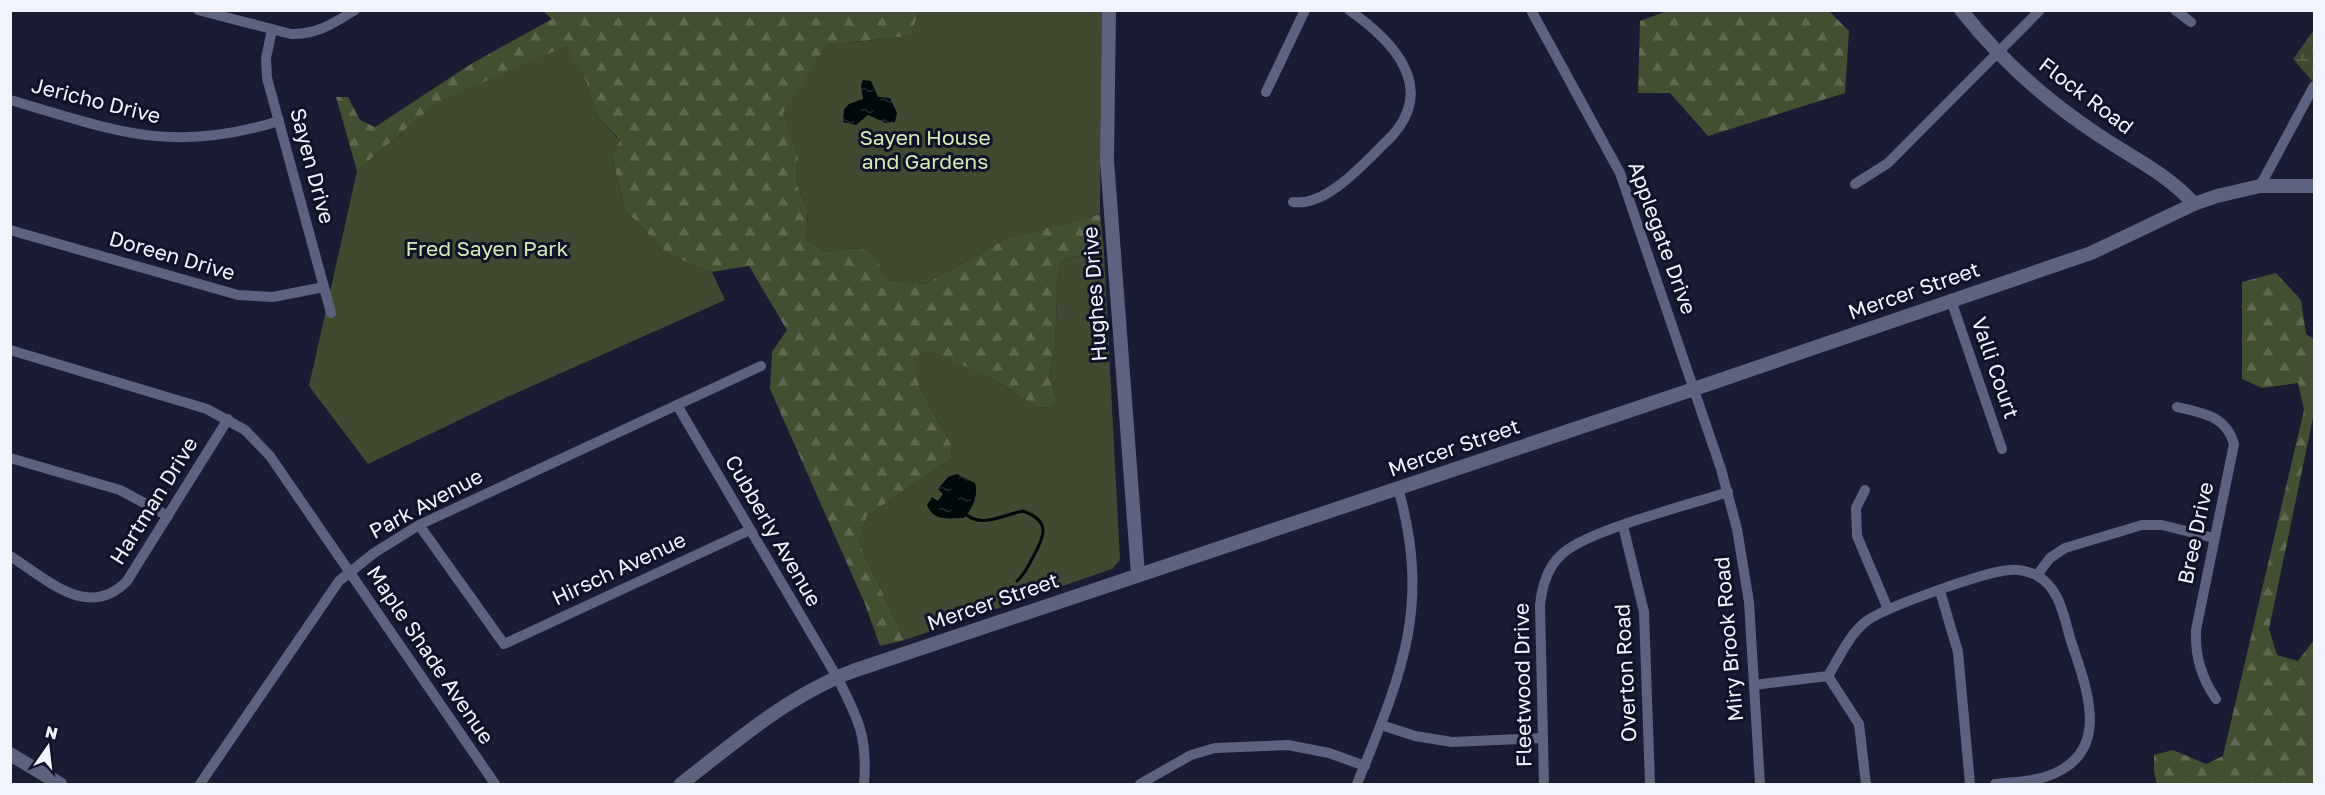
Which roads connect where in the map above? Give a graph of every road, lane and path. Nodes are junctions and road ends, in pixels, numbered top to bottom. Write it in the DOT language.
graph roads {
  1 [pos="198,10"];
  2 [pos="355,10"];
  3 [pos="1109,10"];
  4 [pos="1305,10"];
  5 [pos="1349,10"];
  6 [pos="1531,10"];
  7 [pos="1961,10"];
  8 [pos="2040,10"];
  9 [pos="2175,10"];
  10 [pos="2191,22"];
  11 [pos="272,30"];
  12 [pos="1999,53"];
  13 [pos="2314,86"];
  14 [pos="1266,92"];
  15 [pos="10,100"];
  16 [pos="279,121"];
  17 [pos="1854,184"];
  18 [pos="2260,186"];
  19 [pos="2314,186"];
  20 [pos="1293,202"];
  21 [pos="2194,204"];
  22 [pos="10,230"];
  23 [pos="324,287"];
  24 [pos="1951,300"];
  25 [pos="332,312"];
  26 [pos="10,350"];
  27 [pos="761,366"];
  28 [pos="1694,389"];
  29 [pos="677,405"];
  30 [pos="2177,407"];
  31 [pos="228,419"];
  32 [pos="2002,449"];
  33 [pos="10,458"];
  34 [pos="1398,488"];
  35 [pos="1865,490"];
  36 [pos="1728,492"];
  37 [pos="168,516"];
  38 [pos="419,525"];
  39 [pos="1623,526"];
  40 [pos="750,530"];
  41 [pos="2214,538"];
  42 [pos="10,556"];
  43 [pos="349,572"];
  44 [pos="1138,574"];
  45 [pos="2037,575"];
  46 [pos="1940,591"];
  47 [pos="1888,609"];
  48 [pos="1828,676"];
  49 [pos="837,677"];
  50 [pos="1754,685"];
  51 [pos="2216,699"];
  52 [pos="1382,725"];
  53 [pos="1543,738"];
  54 [pos="10,754"];
  55 [pos="1365,766"];
  56 [pos="60,784"];
  57 [pos="200,784"];
  58 [pos="495,784"];
  59 [pos="681,784"];
  60 [pos="864,784"];
  61 [pos="1140,784"];
  62 [pos="1357,784"];
  63 [pos="1544,784"];
  64 [pos="1650,784"];
  65 [pos="1760,784"];
  66 [pos="1866,784"];
  67 [pos="1970,784"];
  68 [pos="1995,784"];
  1 -- 11 [label="street"];
  2 -- 11 [label="street"];
  3 -- 44 [label="street, Hughes Drive"];
  4 -- 14 [label="street"];
  5 -- 20 [label="street"];
  6 -- 28 [label="street, Applegate Drive"];
  7 -- 12 [label="street, Flock Road"];
  8 -- 12 [label="street"];
  9 -- 10 [label="street"];
  11 -- 16 [label="street, Sayen Drive"];
  12 -- 17 [label="street"];
  12 -- 21 [label="street, Flock Road"];
  13 -- 18 [label="street"];
  15 -- 16 [label="street, Jericho Drive"];
  16 -- 23 [label="street, Sayen Drive"];
  18 -- 19 [label="street, Mercer Street"];
  18 -- 21 [label="street, Mercer Street"];
  21 -- 24 [label="street, Mercer Street"];
  22 -- 23 [label="street, Doreen Drive"];
  23 -- 25 [label="street, Sayen Drive"];
  24 -- 28 [label="street, Mercer Street"];
  24 -- 32 [label="street, Valli Court"];
  26 -- 31 [label="street, Maple Shade Avenue"];
  27 -- 29 [label="street, Park Avenue"];
  28 -- 34 [label="street, Mercer Street"];
  28 -- 36 [label="street, Miry Brook Road"];
  29 -- 38 [label="street, Park Avenue"];
  29 -- 40 [label="street, Cubberly Avenue"];
  30 -- 41 [label="street, Bree Drive"];
  31 -- 37 [label="street, Hartman Drive"];
  31 -- 43 [label="street, Maple Shade Avenue"];
  33 -- 37 [label="street"];
  34 -- 44 [label="street, Mercer Street"];
  34 -- 52 [label="street"];
  35 -- 47 [label="street"];
  36 -- 39 [label="street, Fleetwood Drive"];
  36 -- 50 [label="street, Miry Brook Road"];
  37 -- 42 [label="street, Hartman Drive"];
  38 -- 40 [label="street, Hirsch Avenue"];
  38 -- 43 [label="street, Park Avenue"];
  39 -- 53 [label="street, Fleetwood Drive"];
  39 -- 64 [label="street, Overton Road"];
  40 -- 49 [label="street, Cubberly Avenue"];
  41 -- 45 [label="street"];
  41 -- 51 [label="street, Bree Drive"];
  43 -- 57 [label="street, Park Avenue"];
  43 -- 58 [label="street, Maple Shade Avenue"];
  44 -- 49 [label="street, Mercer Street"];
  45 -- 46 [label="street"];
  45 -- 68 [label="street"];
  46 -- 47 [label="street"];
  46 -- 67 [label="street"];
  47 -- 48 [label="street"];
  48 -- 50 [label="street"];
  48 -- 66 [label="street"];
  49 -- 59 [label="street, Mercer Street"];
  49 -- 60 [label="street, Cubberly Avenue"];
  50 -- 65 [label="street, Miry Brook Road"];
  52 -- 53 [label="street"];
  52 -- 55 [label="street"];
  53 -- 63 [label="street, Fleetwood Drive"];
  54 -- 56 [label="street"];
  55 -- 61 [label="street"];
  55 -- 62 [label="street"];
}
